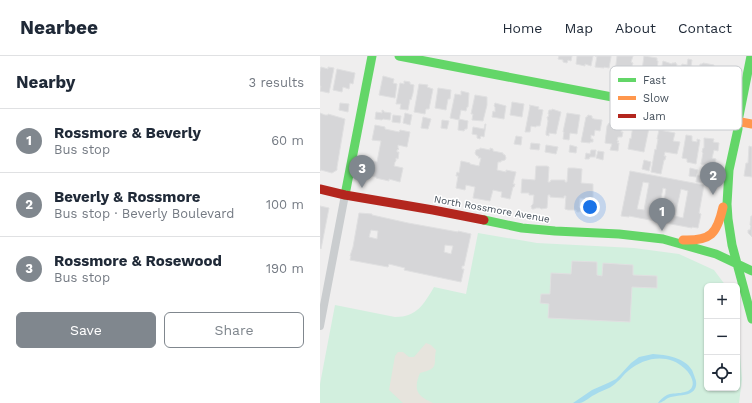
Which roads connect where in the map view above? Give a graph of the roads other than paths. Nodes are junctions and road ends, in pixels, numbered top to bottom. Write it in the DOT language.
graph roads {
  1 [pos="372,56"];
  2 [pos="399,56"];
  3 [pos="751,56"];
  4 [pos="610,96"];
  5 [pos="742,101"];
  6 [pos="742,122"];
  7 [pos="752,124"];
  8 [pos="738,130"];
  9 [pos="729,170"];
  10 [pos="320,189"];
  11 [pos="346,195"];
  12 [pos="663,240"];
  13 [pos="738,265"];
  14 [pos="752,271"];
  15 [pos="321,317"];
  16 [pos="752,319"];
  17 [pos="320,326"];
  1 -- 11 [label="main road"];
  2 -- 4 [label="main road"];
  3 -- 5 [label="main road"];
  6 -- 7 [label="main road"];
  8 -- 9 [label="main road"];
  9 -- 12 [label="main road"];
  9 -- 13 [label="main road"];
  10 -- 11 [label="main road, North Rossmore Avenue"];
  11 -- 12 [label="main road, North Rossmore Avenue"];
  11 -- 15 [label="street"];
  12 -- 13 [label="main road, North Rossmore Avenue"];
  13 -- 14 [label="main road, North Rossmore Avenue"];
  13 -- 16 [label="main road"];
  15 -- 17 [label="street"];
}
